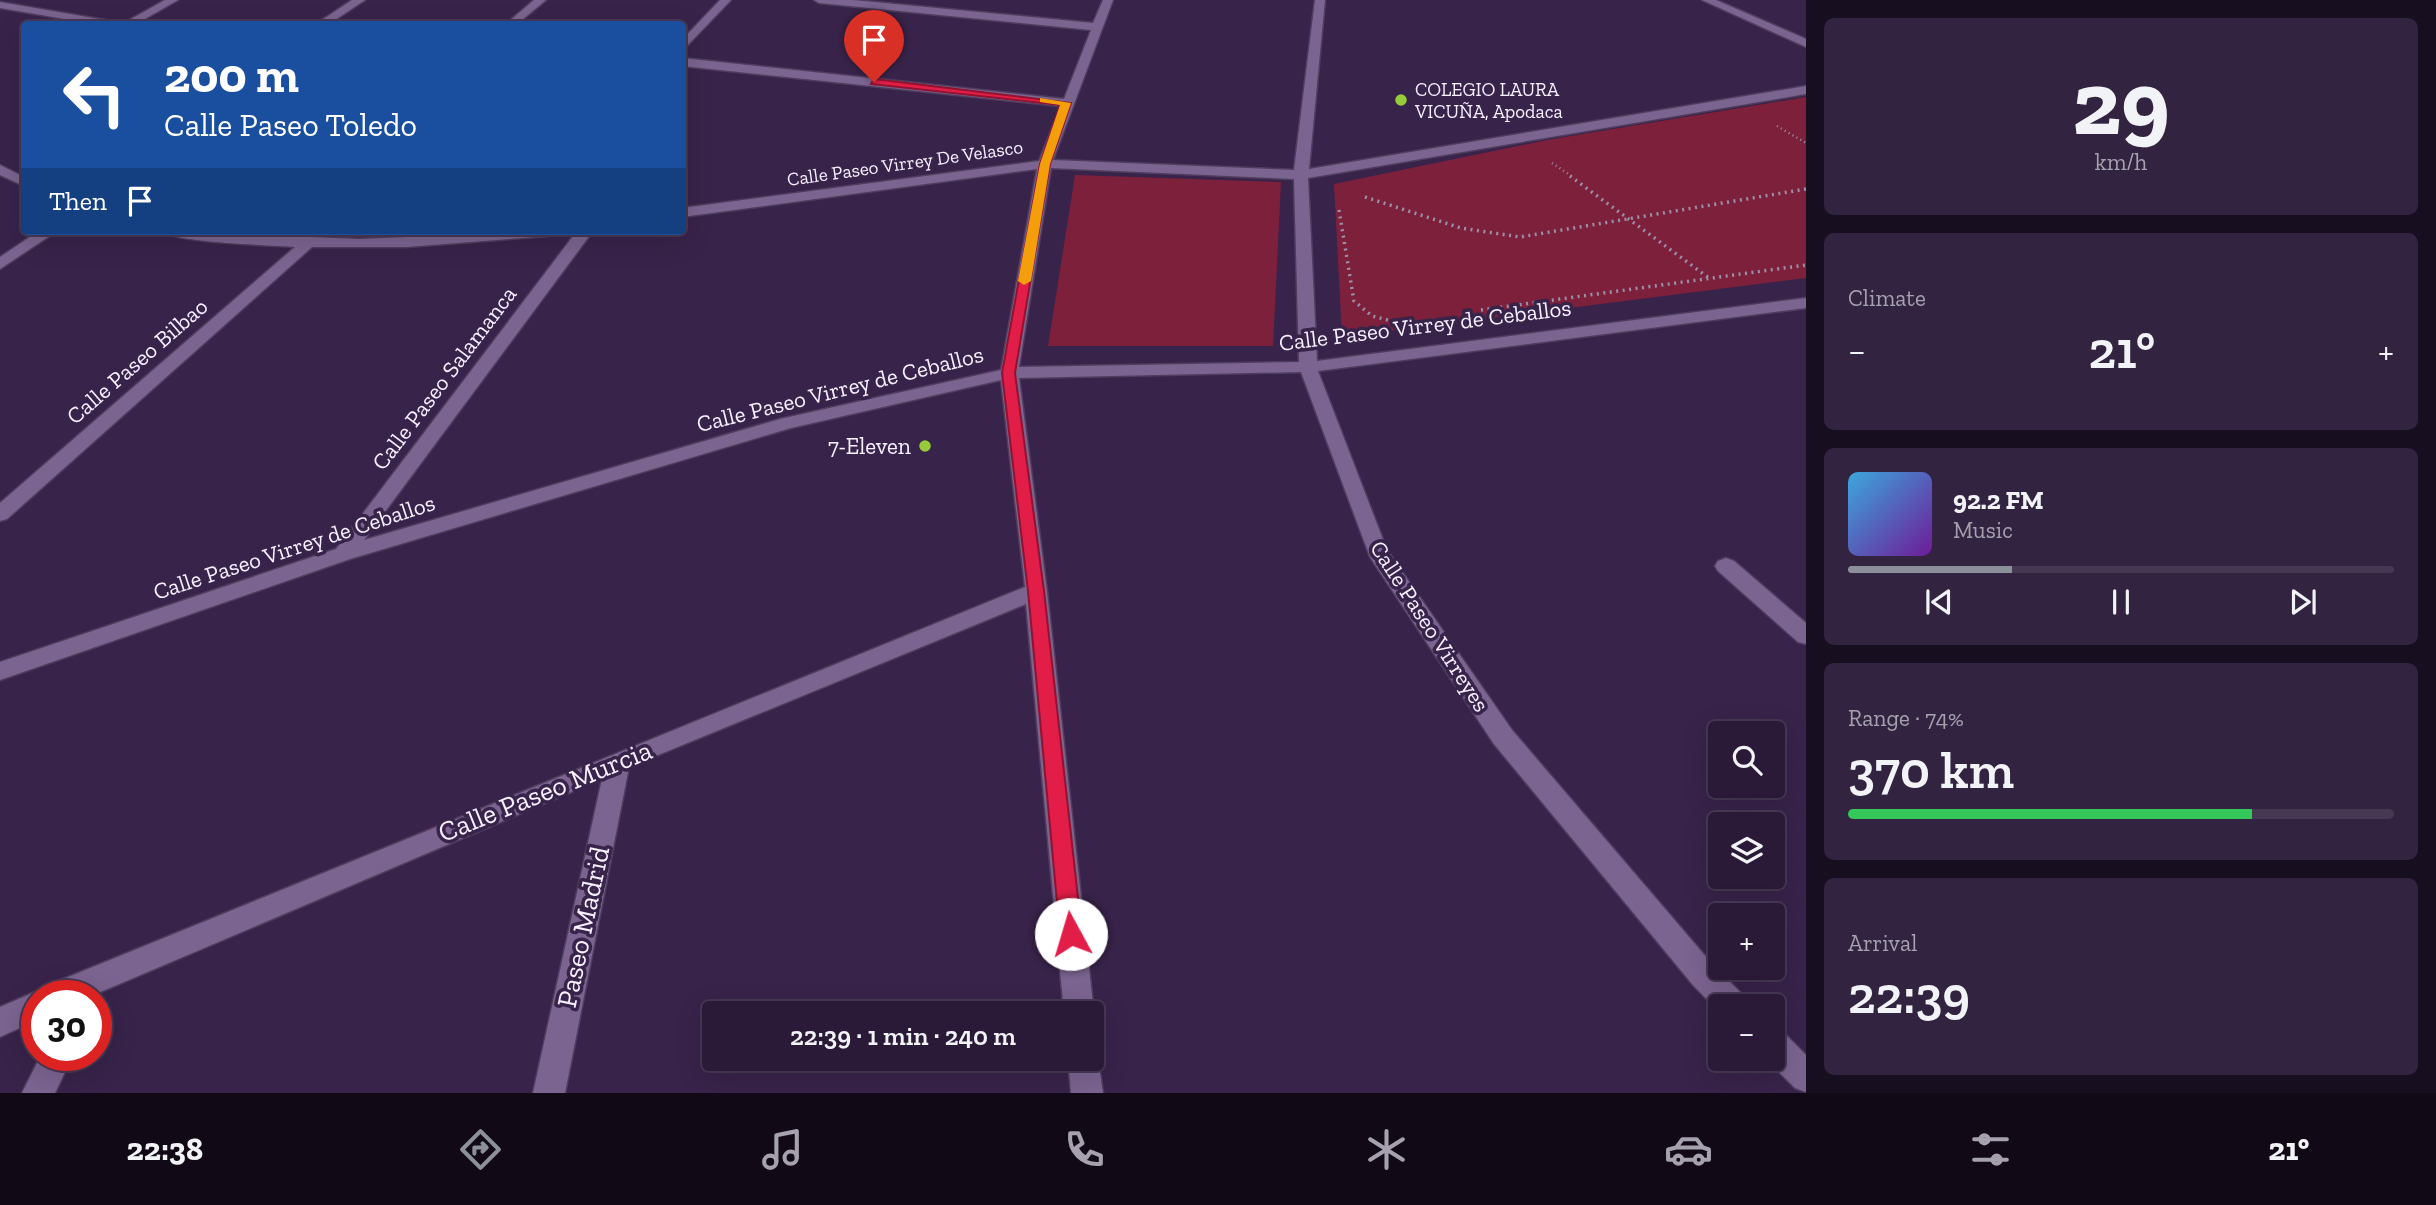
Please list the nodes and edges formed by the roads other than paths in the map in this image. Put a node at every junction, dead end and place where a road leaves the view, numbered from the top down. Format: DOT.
graph roads {
  1 [pos="173,0"];
  2 [pos="360,0"];
  3 [pos="541,0"];
  4 [pos="726,0"];
  5 [pos="819,0"];
  6 [pos="1108,0"];
  7 [pos="1320,0"];
  8 [pos="1707,0"];
  9 [pos="0,5"];
  10 [pos="93,21"];
  11 [pos="134,21"];
  12 [pos="327,21"];
  13 [pos="516,21"];
  14 [pos="1097,27"];
  15 [pos="1806,43"];
  16 [pos="686,44"];
  17 [pos="686,62"];
  18 [pos="1806,90"];
  19 [pos="1066,103"];
  20 [pos="1045,164"];
  21 [pos="0,169"];
  22 [pos="1301,175"];
  23 [pos="21,180"];
  24 [pos="686,212"];
  25 [pos="42,235"];
  26 [pos="200,235"];
  27 [pos="481,235"];
  28 [pos="582,235"];
  29 [pos="306,245"];
  30 [pos="0,264"];
  31 [pos="1806,303"];
  32 [pos="1308,367"];
  33 [pos="1009,373"];
  34 [pos="0,514"];
  35 [pos="343,554"];
  36 [pos="1726,566"];
  37 [pos="1036,591"];
  38 [pos="1806,636"];
  39 [pos="0,671"];
  40 [pos="618,761"];
  41 [pos="108,980"];
  42 [pos="1722,994"];
  43 [pos="1078,1001"];
  44 [pos="21,1012"];
  45 [pos="0,1022"];
  46 [pos="1785,1056"];
  47 [pos="50,1071"];
  48 [pos="1084,1071"];
  49 [pos="1806,1077"];
  50 [pos="38,1093"];
  51 [pos="549,1093"];
  52 [pos="1087,1093"];
  1 -- 11 [label="street"];
  2 -- 12 [label="street"];
  3 -- 13 [label="street"];
  4 -- 16 [label="street"];
  5 -- 14 [label="street"];
  6 -- 14 [label="street"];
  7 -- 22 [label="street, Calle Paseo Virreyes"];
  8 -- 15 [label="street"];
  9 -- 10 [label="street"];
  14 -- 19 [label="street"];
  17 -- 19 [label="street"];
  18 -- 22 [label="street"];
  19 -- 20 [label="street"];
  20 -- 22 [label="street, Calle Paseo Virrey De Velasco"];
  20 -- 24 [label="street, Calle Paseo Virrey De Velasco"];
  20 -- 33 [label="street"];
  21 -- 23 [label="street"];
  22 -- 32 [label="street, Calle Paseo Virreyes"];
  25 -- 30 [label="street"];
  26 -- 29 [label="street"];
  27 -- 29 [label="street"];
  28 -- 35 [label="street, Calle Paseo Salamanca"];
  29 -- 34 [label="street, Calle Paseo Bilbao"];
  31 -- 32 [label="street, Calle Paseo Virrey de Ceballos"];
  32 -- 33 [label="street, Calle Paseo Virrey de Ceballos"];
  32 -- 42 [label="street, Calle Paseo Virreyes"];
  33 -- 35 [label="street, Calle Paseo Virrey de Ceballos"];
  33 -- 37 [label="street"];
  35 -- 39 [label="street, Calle Paseo Virrey de Ceballos"];
  36 -- 38 [label="street"];
  37 -- 40 [label="street, Calle Paseo Murcia"];
  37 -- 43 [label="street"];
  40 -- 41 [label="street, Calle Paseo Murcia"];
  40 -- 51 [label="street, Paseo Madrid"];
  44 -- 45 [label="street"];
  46 -- 49 [label="street"];
  47 -- 50 [label="street"];
  48 -- 52 [label="street"];
}
